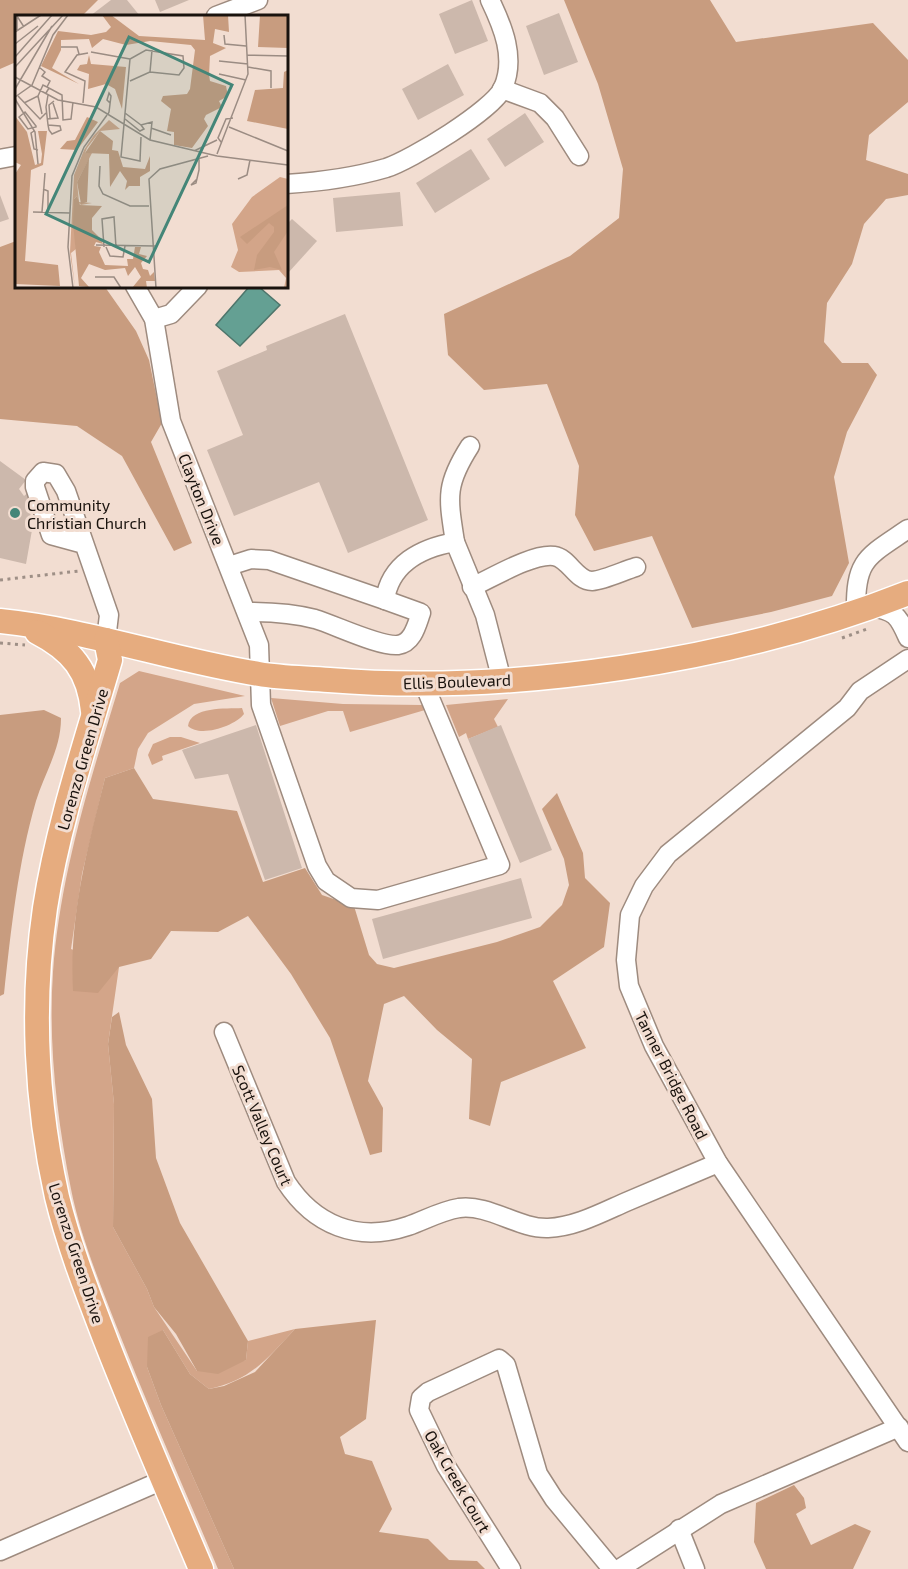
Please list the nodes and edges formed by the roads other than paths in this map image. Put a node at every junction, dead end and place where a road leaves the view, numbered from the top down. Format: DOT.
graph roads {
  1 [pos="258,0"];
  2 [pos="490,0"];
  3 [pos="219,15"];
  4 [pos="502,89"];
  5 [pos="15,156"];
  6 [pos="579,156"];
  7 [pos="0,159"];
  8 [pos="288,184"];
  9 [pos="136,288"];
  10 [pos="196,288"];
  11 [pos="154,319"];
  12 [pos="470,446"];
  13 [pos="908,529"];
  14 [pos="454,542"];
  15 [pos="84,564"];
  16 [pos="229,566"];
  17 [pos="636,567"];
  18 [pos="472,587"];
  19 [pos="908,592"];
  20 [pos="385,600"];
  21 [pos="863,610"];
  22 [pos="247,612"];
  23 [pos="0,621"];
  24 [pos="105,640"];
  25 [pos="908,640"];
  26 [pos="907,664"];
  27 [pos="261,675"];
  28 [pos="502,681"];
  29 [pos="424,684"];
  30 [pos="89,731"];
  31 [pos="224,1032"];
  32 [pos="718,1163"];
  33 [pos="903,1434"];
  34 [pos="163,1480"];
  35 [pos="679,1529"];
  36 [pos="0,1550"];
  37 [pos="201,1569"];
  38 [pos="511,1569"];
  39 [pos="612,1569"];
  40 [pos="619,1569"];
  41 [pos="695,1569"];
  1 -- 3 [label="street"];
  2 -- 4 [label="street"];
  4 -- 6 [label="street"];
  4 -- 8 [label="street"];
  5 -- 7 [label="street"];
  9 -- 11 [label="street, Clayton Drive"];
  10 -- 11 [label="street"];
  11 -- 16 [label="street, Clayton Drive"];
  12 -- 14 [label="street"];
  13 -- 21 [label="street"];
  14 -- 18 [label="street"];
  14 -- 20 [label="street"];
  15 -- 24 [label="street"];
  16 -- 20 [label="street"];
  16 -- 22 [label="street, Clayton Drive"];
  17 -- 18 [label="street"];
  18 -- 28 [label="street"];
  19 -- 21 [label="main road, Ellis Boulevard"];
  20 -- 22 [label="street"];
  21 -- 25 [label="street"];
  21 -- 28 [label="main road, Ellis Boulevard"];
  22 -- 27 [label="street, Clayton Drive"];
  23 -- 24 [label="main road, Ellis Boulevard"];
  23 -- 30 [label="main road"];
  24 -- 27 [label="main road, Ellis Boulevard"];
  24 -- 30 [label="main road, Lorenzo Green Drive"];
  25 -- 26 [label="street"];
  26 -- 32 [label="street, Tanner Bridge Road"];
  27 -- 29 [label="main road, Ellis Boulevard"];
  27 -- 29 [label="street, Clayton Drive"];
  28 -- 29 [label="main road, Ellis Boulevard"];
  30 -- 34 [label="main road, Lorenzo Green Drive"];
  31 -- 32 [label="street, Scott Valley Court"];
  32 -- 33 [label="street, Tanner Bridge Road"];
  33 -- 35 [label="street"];
  34 -- 36 [label="street"];
  34 -- 37 [label="main road, Lorenzo Green Drive"];
  35 -- 40 [label="street"];
  35 -- 41 [label="street"];
  38 -- 39 [label="street, Oak Creek Court"];
}
